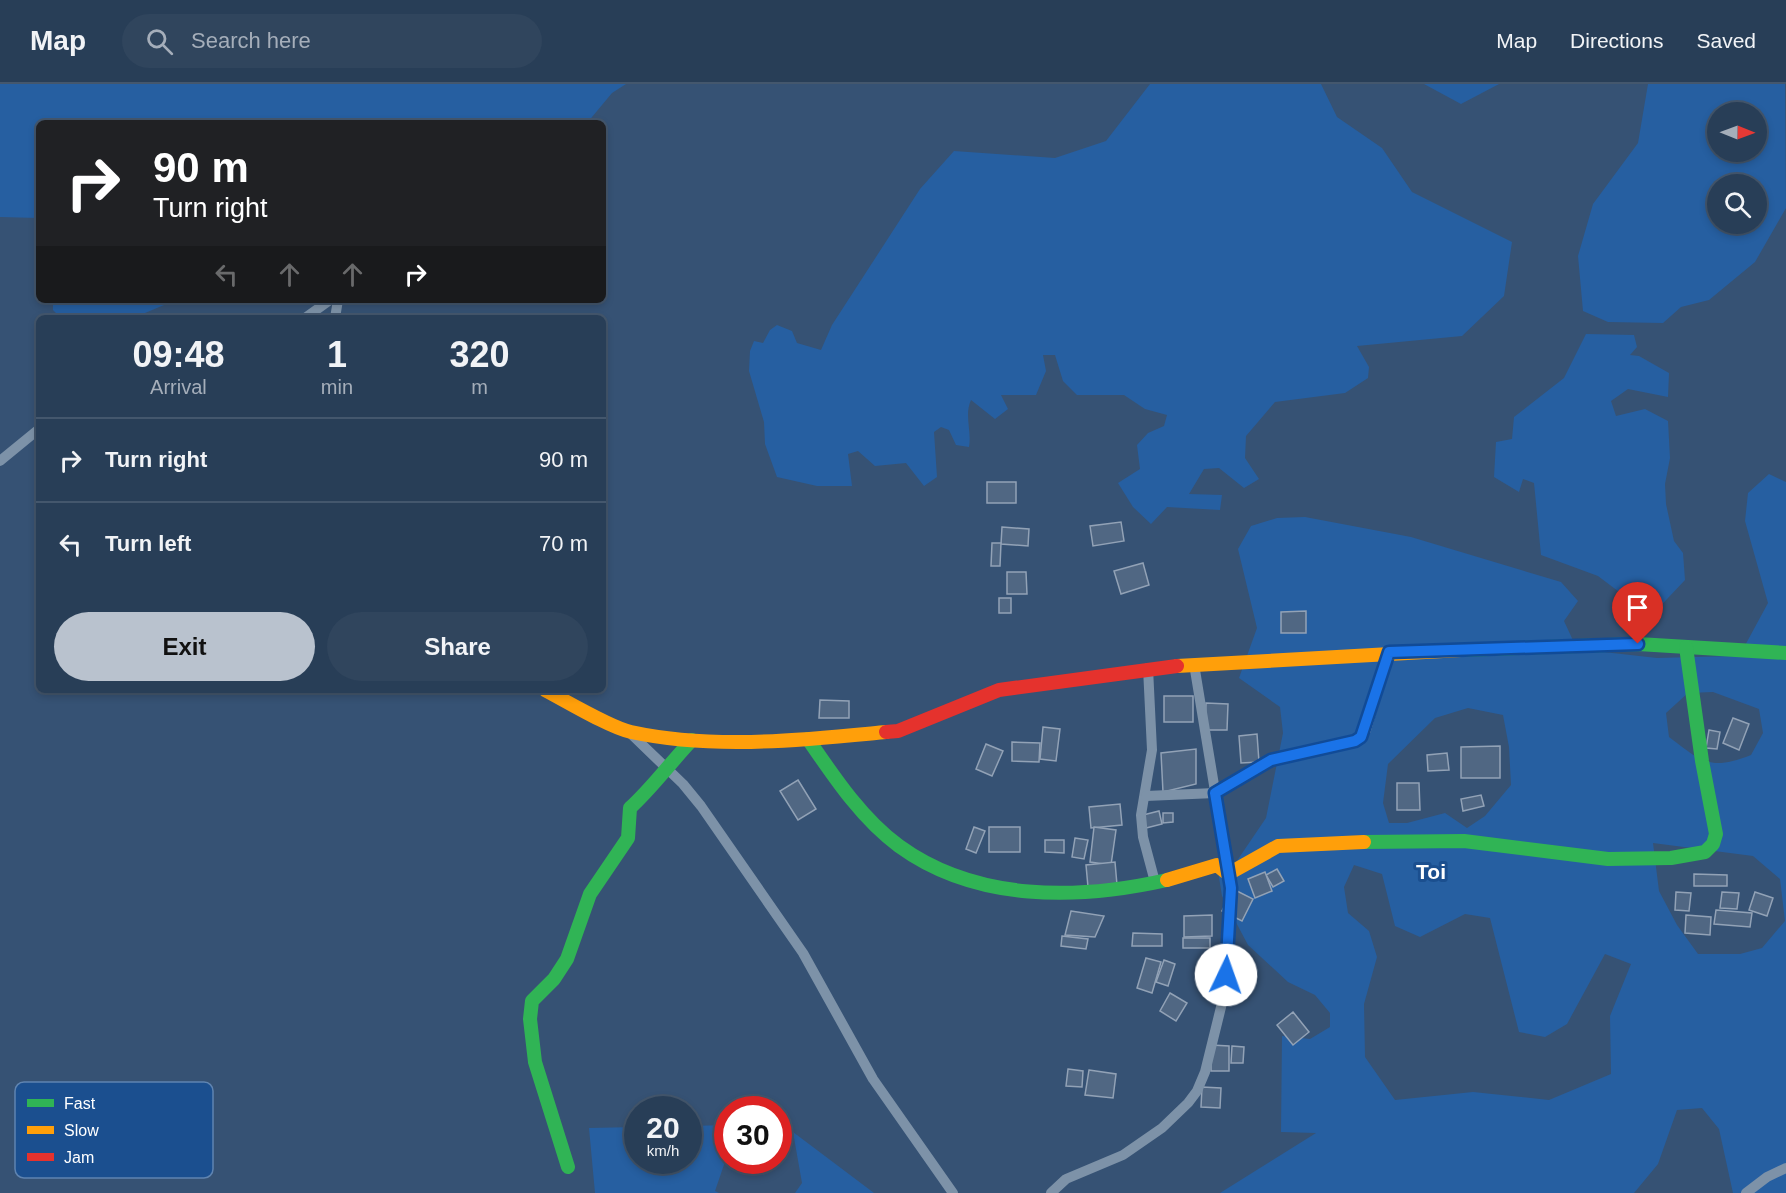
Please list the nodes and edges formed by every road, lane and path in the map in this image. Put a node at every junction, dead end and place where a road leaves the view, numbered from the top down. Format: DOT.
graph roads {
  1 [pos="326,303"];
  2 [pos="309,315"];
  3 [pos="36,431"];
  4 [pos="0,461"];
  5 [pos="1686,647"];
  6 [pos="1389,652"];
  7 [pos="1786,653"];
  8 [pos="1194,664"];
  9 [pos="1148,668"];
  10 [pos="551,693"];
  11 [pos="629,732"];
  12 [pos="808,739"];
  13 [pos="692,740"];
  14 [pos="666,767"];
  15 [pos="1215,793"];
  16 [pos="1146,796"];
  17 [pos="1228,874"];
  18 [pos="1155,882"];
  19 [pos="568,1167"];
  20 [pos="1786,1168"];
  21 [pos="953,1193"];
  22 [pos="1051,1193"];
  23 [pos="1746,1193"];
  1 -- 2 [label="street"];
  3 -- 4 [label="street"];
  5 -- 6 [label="street"];
  5 -- 7 [label="street"];
  5 -- 17 [label="street"];
  6 -- 8 [label="street"];
  6 -- 15 [label="street"];
  8 -- 9 [label="street"];
  8 -- 15 [label="street"];
  9 -- 12 [label="street"];
  9 -- 16 [label="street"];
  10 -- 11 [label="street"];
  11 -- 13 [label="street"];
  11 -- 14 [label="street"];
  12 -- 13 [label="street"];
  12 -- 18 [label="street"];
  13 -- 14 [label="street"];
  14 -- 19 [label="street"];
  14 -- 21 [label="street"];
  15 -- 16 [label="street"];
  15 -- 17 [label="street"];
  16 -- 18 [label="street"];
  17 -- 18 [label="street"];
  17 -- 22 [label="street"];
  20 -- 23 [label="street"];
}
